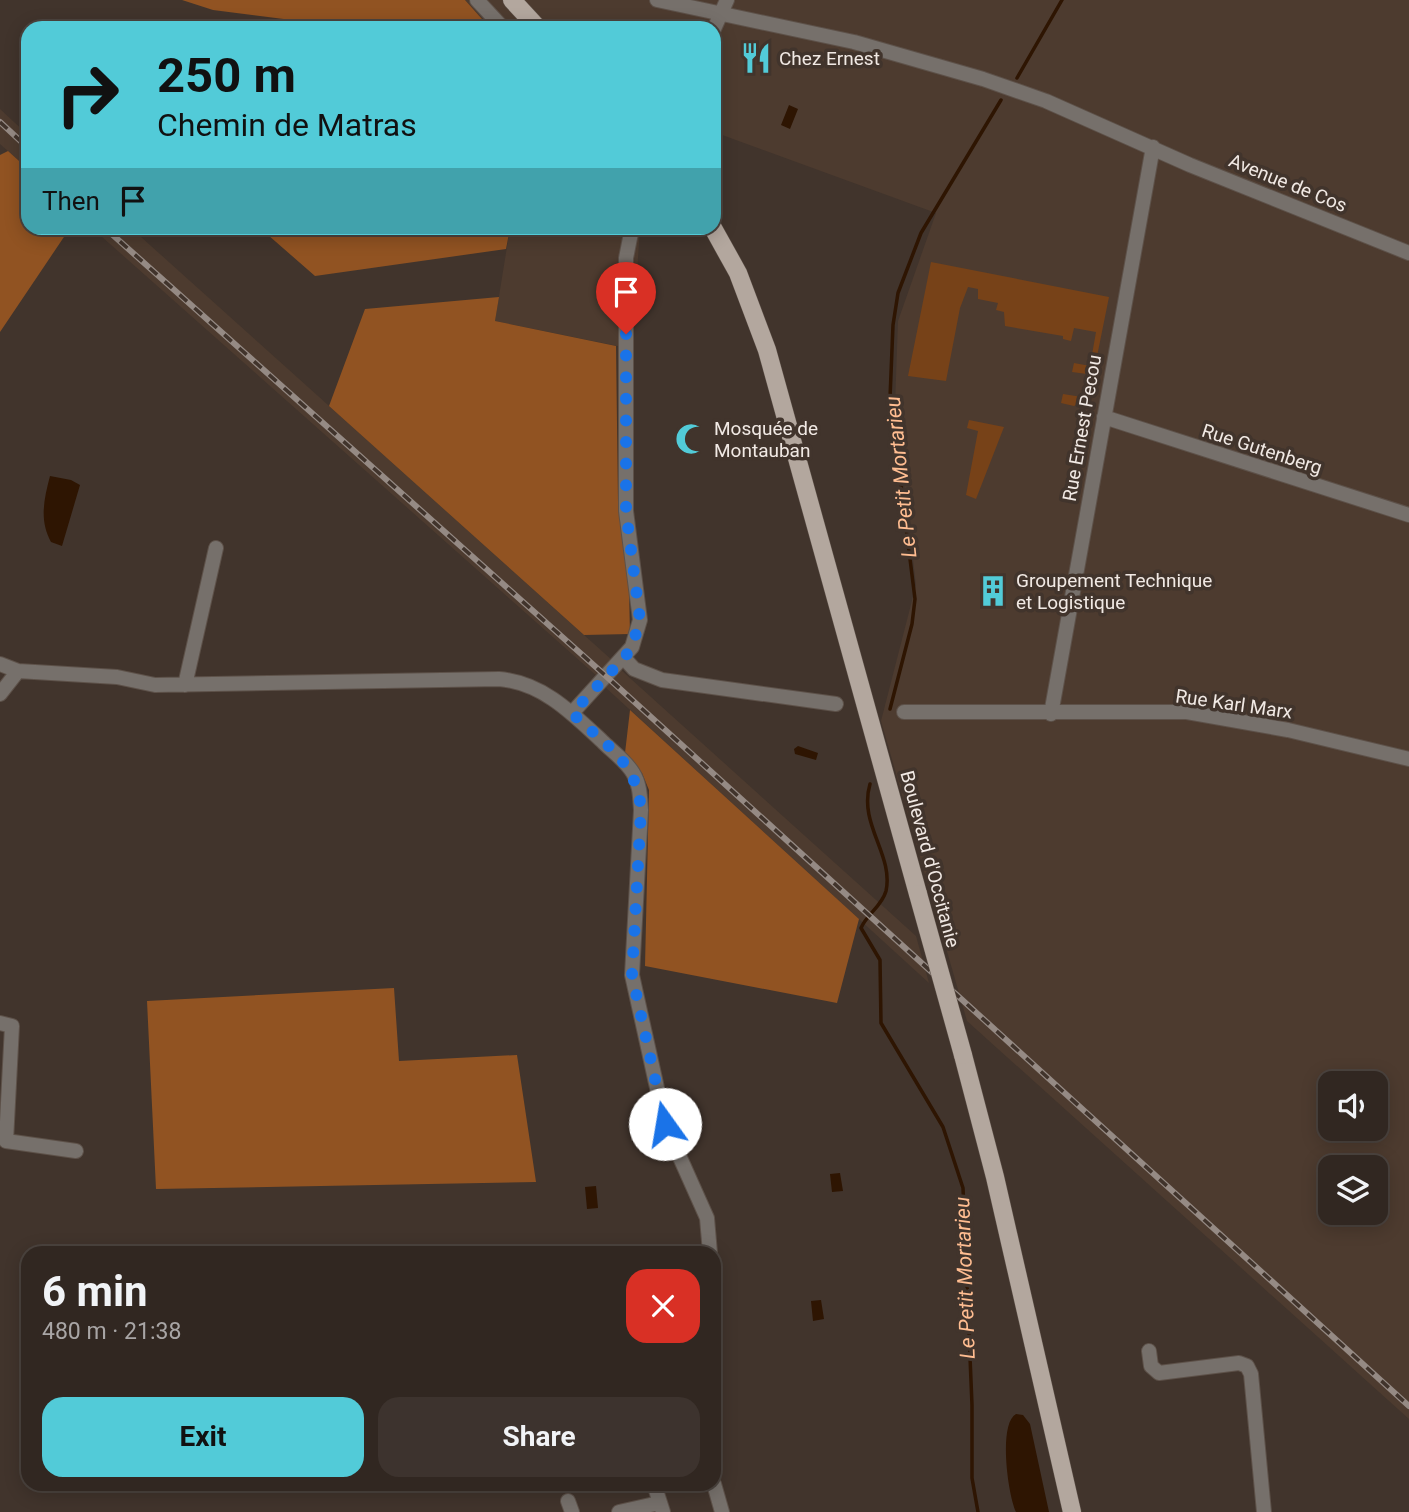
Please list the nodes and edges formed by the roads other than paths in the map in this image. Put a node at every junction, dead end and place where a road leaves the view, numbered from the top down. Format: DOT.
graph roads {
  1 [pos="477,0"];
  2 [pos="512,0"];
  3 [pos="657,0"];
  4 [pos="724,7"];
  5 [pos="496,21"];
  6 [pos="532,21"];
  7 [pos="1153,147"];
  8 [pos="631,235"];
  9 [pos="717,235"];
  10 [pos="1409,253"];
  11 [pos="1104,417"];
  12 [pos="1409,515"];
  13 [pos="216,548"];
  14 [pos="624,658"];
  15 [pos="0,664"];
  16 [pos="18,671"];
  17 [pos="185,685"];
  18 [pos="0,694"];
  19 [pos="836,704"];
  20 [pos="904,712"];
  21 [pos="572,713"];
  22 [pos="1051,715"];
  23 [pos="1409,759"];
  24 [pos="0,1023"];
  25 [pos="76,1151"];
  26 [pos="710,1246"];
  27 [pos="1149,1351"];
  28 [pos="656,1491"];
  29 [pos="716,1491"];
  30 [pos="661,1508"];
  31 [pos="619,1512"];
  32 [pos="722,1512"];
  33 [pos="1072,1512"];
  34 [pos="1264,1512"];
  1 -- 5 [label="street"];
  2 -- 6 [label="main road"];
  3 -- 4 [label="street, Avenue de Cos"];
  4 -- 7 [label="street, Avenue de Cos"];
  7 -- 10 [label="street, Avenue de Cos"];
  7 -- 11 [label="street, Rue Ernest Pecou"];
  8 -- 14 [label="street"];
  9 -- 33 [label="main road, Boulevard d'Occitanie, bridge"];
  11 -- 12 [label="street, Rue Gutenberg"];
  11 -- 22 [label="street, Rue Ernest Pecou"];
  13 -- 17 [label="street"];
  14 -- 19 [label="street"];
  14 -- 21 [label="street"];
  15 -- 16 [label="street"];
  16 -- 17 [label="street"];
  16 -- 18 [label="street"];
  17 -- 21 [label="street"];
  20 -- 22 [label="street, Rue Karl Marx"];
  21 -- 26 [label="street"];
  22 -- 23 [label="street, Rue Karl Marx"];
  24 -- 25 [label="street"];
  27 -- 34 [label="street"];
  28 -- 30 [label="street"];
  29 -- 32 [label="street"];
  30 -- 31 [label="street"];
}
